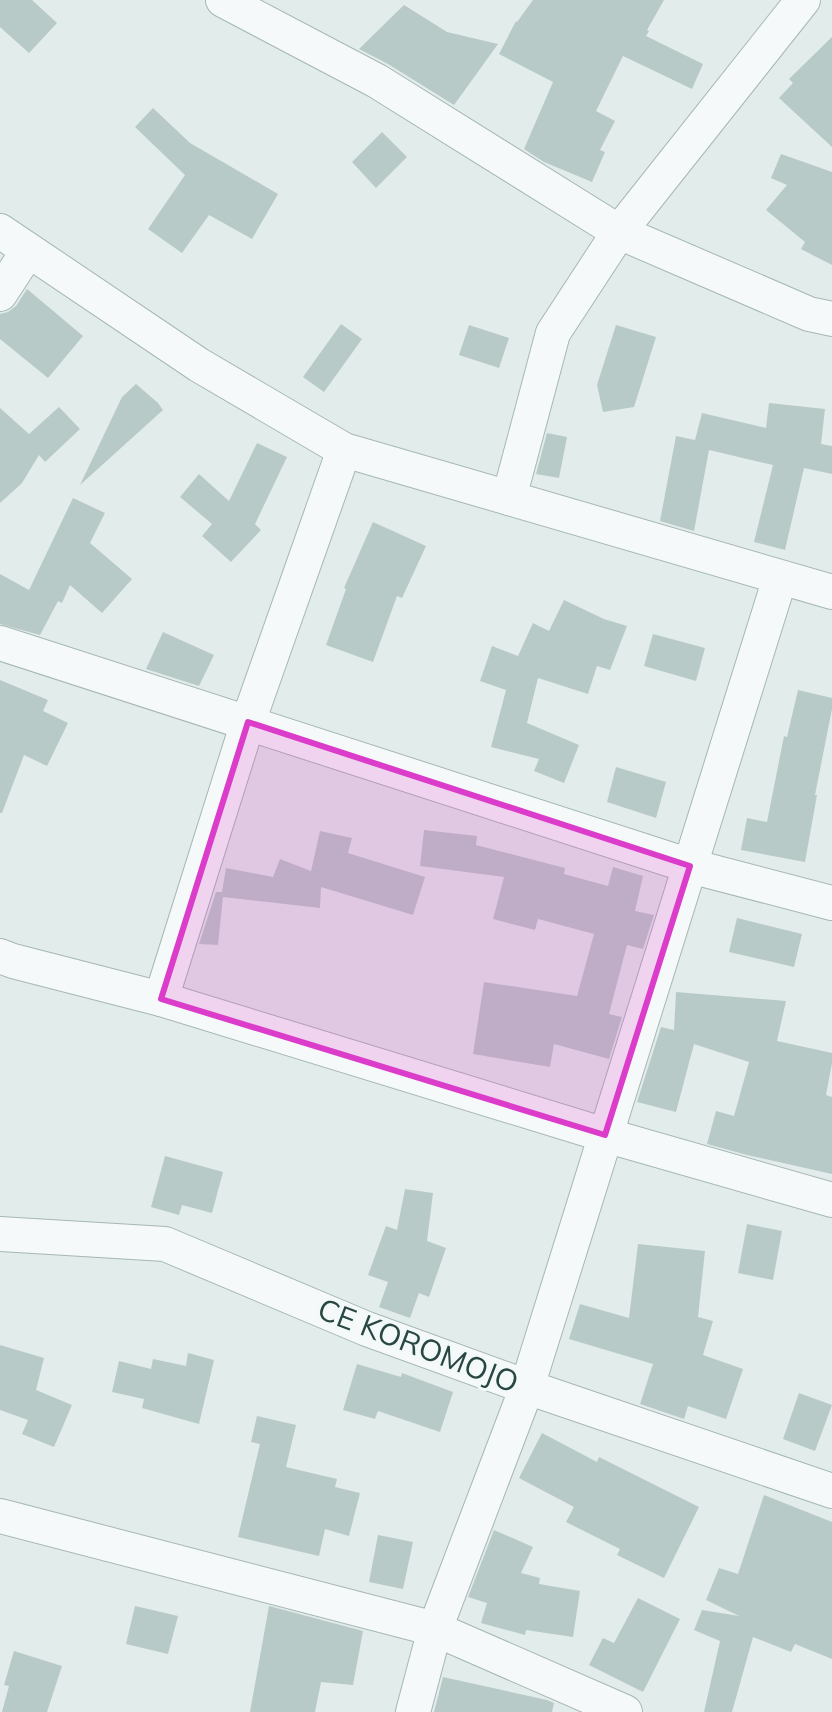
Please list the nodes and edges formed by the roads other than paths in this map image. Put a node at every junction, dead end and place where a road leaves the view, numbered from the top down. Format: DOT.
graph roads {
  1 [pos="223,0"];
  2 [pos="789,4"];
  3 [pos="0,231"];
  4 [pos="619,232"];
  5 [pos="28,251"];
  6 [pos="0,294"];
  7 [pos="832,319"];
  8 [pos="344,450"];
  9 [pos="509,498"];
  10 [pos="780,578"];
  11 [pos="832,592"];
  12 [pos="0,643"];
  13 [pos="248,722"];
  14 [pos="690,866"];
  15 [pos="832,903"];
  16 [pos="0,956"];
  17 [pos="161,999"];
  18 [pos="605,1135"];
  19 [pos="832,1200"];
  20 [pos="0,1234"];
  21 [pos="527,1387"];
  22 [pos="832,1491"];
  23 [pos="0,1516"];
  24 [pos="435,1629"];
  25 [pos="413,1712"];
  26 [pos="625,1712"];
  1 -- 4 [label="street"];
  2 -- 4 [label="street"];
  3 -- 5 [label="street"];
  4 -- 7 [label="street"];
  4 -- 9 [label="street"];
  5 -- 6 [label="street"];
  5 -- 8 [label="street"];
  8 -- 9 [label="street"];
  8 -- 13 [label="street"];
  9 -- 10 [label="street"];
  10 -- 11 [label="street"];
  10 -- 14 [label="street"];
  12 -- 13 [label="street"];
  13 -- 14 [label="street"];
  13 -- 17 [label="street"];
  14 -- 15 [label="street"];
  14 -- 18 [label="street"];
  16 -- 17 [label="street"];
  17 -- 18 [label="street"];
  18 -- 19 [label="street"];
  18 -- 21 [label="street"];
  20 -- 21 [label="street, CE KOROMOJO"];
  21 -- 22 [label="street, CE KOROMOJO"];
  21 -- 24 [label="street"];
  23 -- 24 [label="street"];
  24 -- 25 [label="street"];
  24 -- 26 [label="street"];
}
